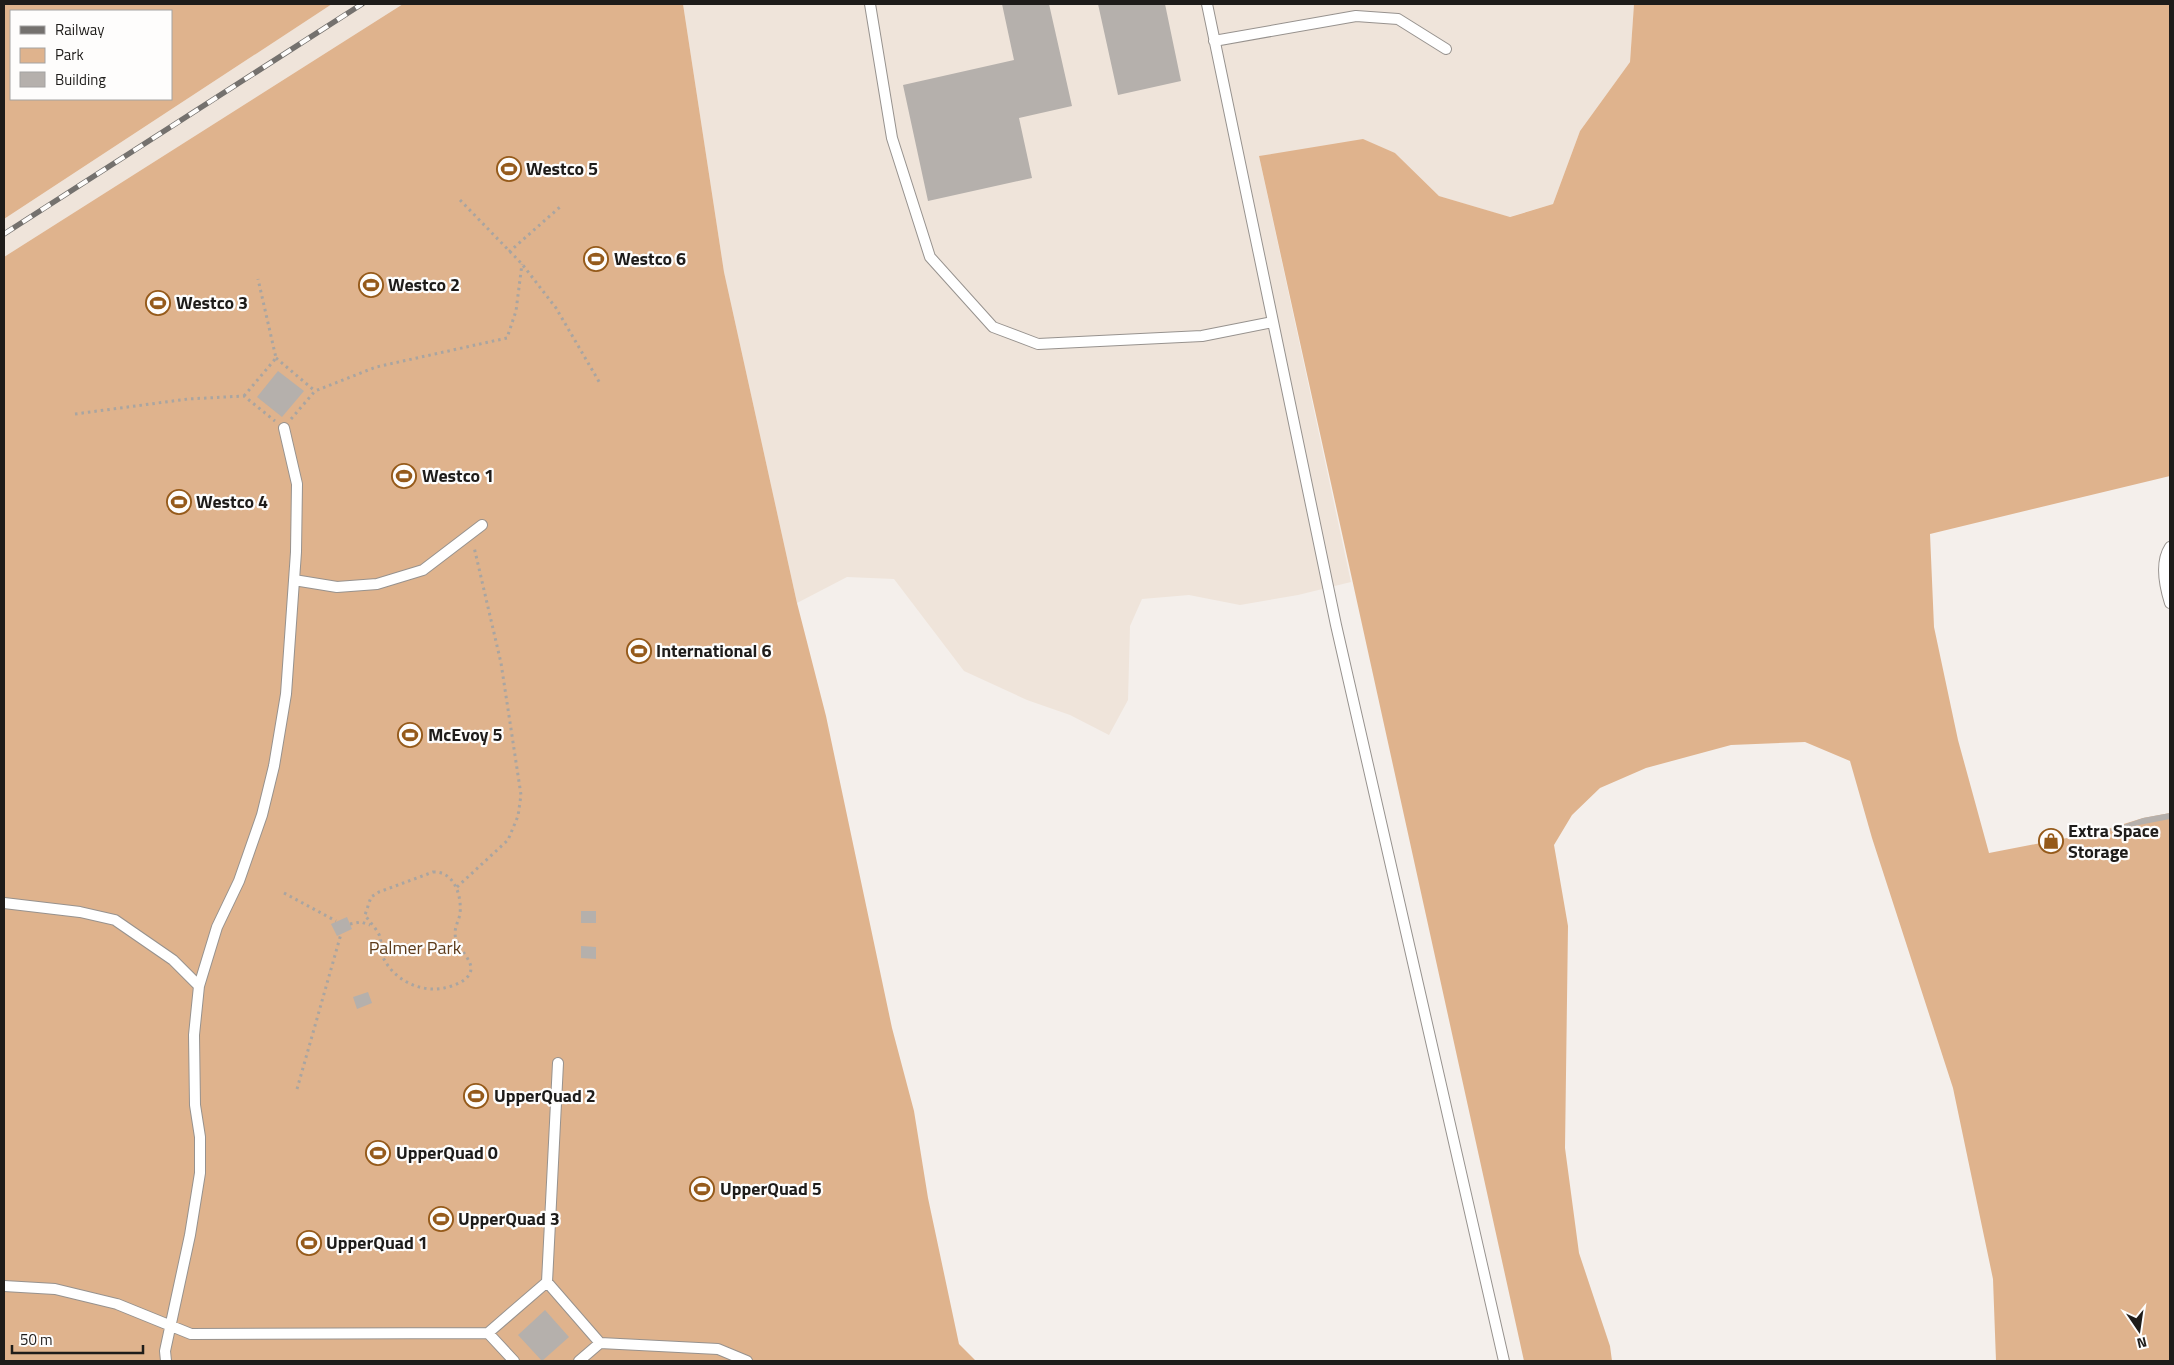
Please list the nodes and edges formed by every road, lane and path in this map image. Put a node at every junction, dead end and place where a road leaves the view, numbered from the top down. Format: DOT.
graph roads {
  1 [pos="870,4"];
  2 [pos="1207,4"];
  3 [pos="1214,41"];
  4 [pos="1446,49"];
  5 [pos="460,200"];
  6 [pos="560,207"];
  7 [pos="509,252"];
  8 [pos="522,264"];
  9 [pos="258,279"];
  10 [pos="1273,322"];
  11 [pos="276,358"];
  12 [pos="601,385"];
  13 [pos="315,391"];
  14 [pos="244,396"];
  15 [pos="75,414"];
  16 [pos="284,428"];
  17 [pos="482,525"];
  18 [pos="472,534"];
  19 [pos="2170,547"];
  20 [pos="294,580"];
  21 [pos="2170,603"];
  22 [pos="457,887"];
  23 [pos="284,893"];
  24 [pos="4,903"];
  25 [pos="365,915"];
  26 [pos="336,921"];
  27 [pos="360,922"];
  28 [pos="350,924"];
  29 [pos="370,925"];
  30 [pos="341,934"];
  31 [pos="199,986"];
  32 [pos="558,1063"];
  33 [pos="297,1089"];
  34 [pos="547,1282"];
  35 [pos="4,1286"];
  36 [pos="170,1326"];
  37 [pos="488,1333"];
  38 [pos="600,1343"];
  39 [pos="166,1361"];
  40 [pos="514,1361"];
  41 [pos="579,1361"];
  42 [pos="747,1361"];
  43 [pos="1504,1361"];
  1 -- 10 [label="lane"];
  2 -- 3 [label="lane"];
  3 -- 4 [label="lane"];
  3 -- 10 [label="lane"];
  5 -- 7 [label="path"];
  6 -- 7 [label="path"];
  7 -- 8 [label="path"];
  8 -- 12 [label="path"];
  8 -- 13 [label="path"];
  9 -- 11 [label="path"];
  10 -- 43 [label="lane"];
  11 -- 13 [label="path"];
  11 -- 14 [label="path"];
  13 -- 16 [label="path"];
  14 -- 15 [label="path"];
  14 -- 16 [label="path"];
  16 -- 20 [label="lane"];
  17 -- 18 [label="lane"];
  18 -- 20 [label="lane"];
  18 -- 22 [label="path"];
  19 -- 21 [label="lane"];
  20 -- 31 [label="lane"];
  22 -- 25 [label="path"];
  22 -- 29 [label="path"];
  23 -- 26 [label="path"];
  24 -- 31 [label="lane"];
  25 -- 27 [label="path"];
  25 -- 29 [label="path"];
  27 -- 28 [label="path"];
  27 -- 29 [label="path"];
  30 -- 33 [label="path"];
  31 -- 36 [label="lane"];
  32 -- 34 [label="lane"];
  34 -- 37 [label="lane"];
  34 -- 38 [label="lane"];
  35 -- 36 [label="lane"];
  36 -- 37 [label="lane"];
  36 -- 39 [label="lane"];
  37 -- 40 [label="lane"];
  38 -- 41 [label="lane"];
  38 -- 42 [label="lane"];
}
